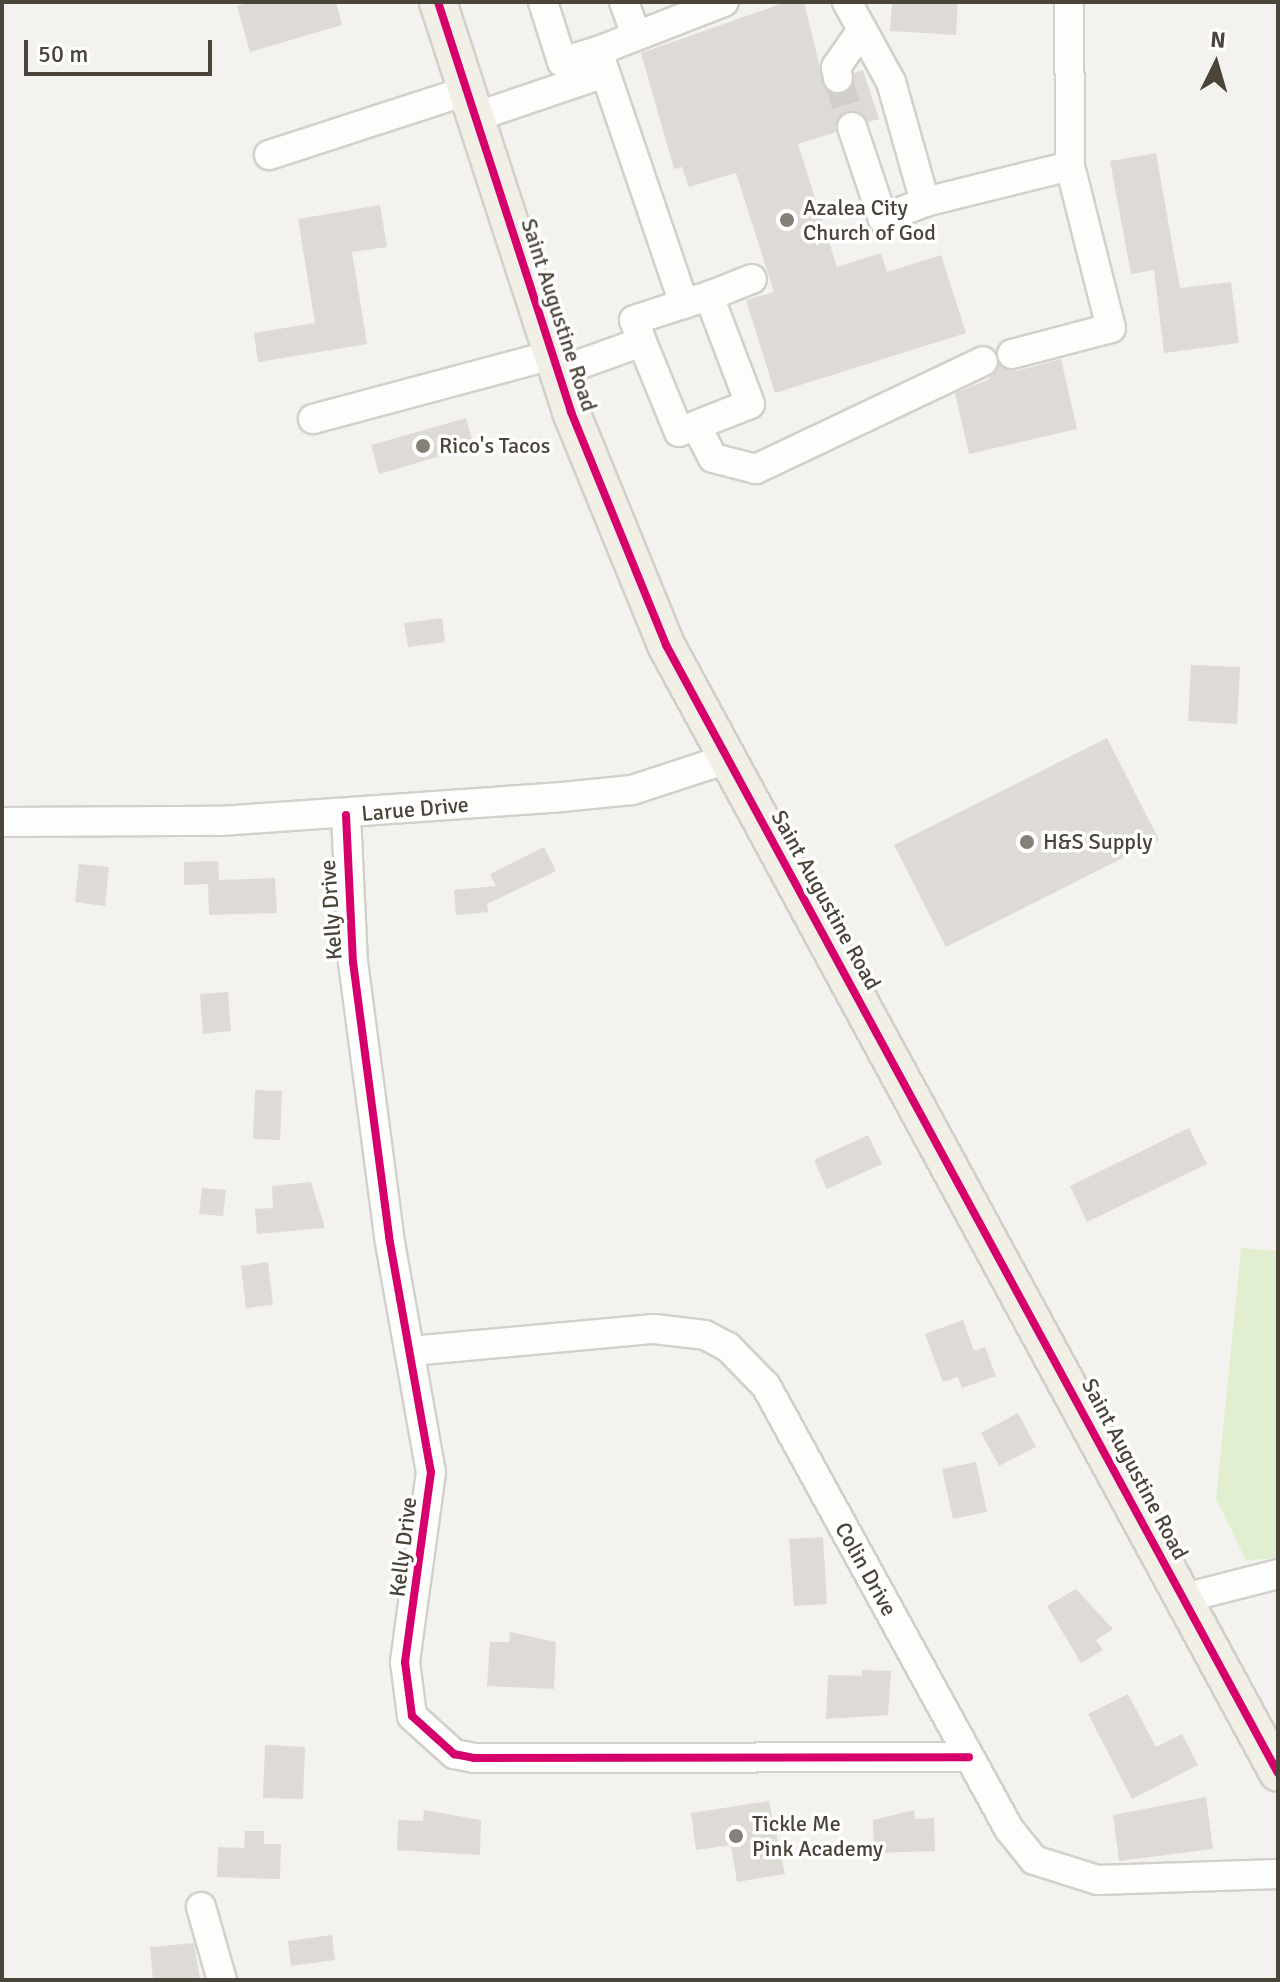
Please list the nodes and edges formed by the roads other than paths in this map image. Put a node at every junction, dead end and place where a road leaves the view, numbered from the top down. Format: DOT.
graph roads {
  1 [pos="543,2"];
  2 [pos="624,2"];
  3 [pos="724,2"];
  4 [pos="847,2"];
  5 [pos="1069,2"];
  6 [pos="448,11"];
  7 [pos="862,30"];
  8 [pos="636,35"];
  9 [pos="602,62"];
  10 [pos="838,78"];
  11 [pos="471,104"];
  12 [pos="852,127"];
  13 [pos="269,155"];
  14 [pos="1070,166"];
  15 [pos="925,202"];
  16 [pos="752,279"];
  17 [pos="696,300"];
  18 [pos="642,342"];
  19 [pos="1012,354"];
  20 [pos="983,361"];
  21 [pos="555,364"];
  22 [pos="313,419"];
  23 [pos="696,426"];
  24 [pos="727,759"];
  25 [pos="346,815"];
  26 [pos="2,822"];
  27 [pos="411,1351"];
  28 [pos="1278,1574"];
  29 [pos="1184,1598"];
  30 [pos="969,1757"];
  31 [pos="1278,1773"];
  32 [pos="1278,1874"];
  33 [pos="201,1907"];
  34 [pos="222,1980"];
  1 -- 9 [label="street"];
  2 -- 8 [label="street"];
  3 -- 8 [label="street"];
  4 -- 7 [label="street"];
  5 -- 14 [label="street"];
  6 -- 11 [label="main road, Saint Augustine Road"];
  7 -- 10 [label="street"];
  7 -- 15 [label="street"];
  8 -- 9 [label="street"];
  9 -- 11 [label="street"];
  9 -- 17 [label="street"];
  11 -- 13 [label="street"];
  11 -- 21 [label="main road, Saint Augustine Road"];
  12 -- 15 [label="street"];
  14 -- 15 [label="street"];
  14 -- 19 [label="street"];
  16 -- 17 [label="street"];
  17 -- 18 [label="street"];
  17 -- 23 [label="street"];
  18 -- 21 [label="street"];
  18 -- 23 [label="street"];
  20 -- 23 [label="street"];
  21 -- 22 [label="street"];
  21 -- 24 [label="main road, Saint Augustine Road"];
  24 -- 25 [label="street, Larue Drive"];
  24 -- 29 [label="main road, Saint Augustine Road"];
  25 -- 26 [label="street, Larue Drive"];
  25 -- 27 [label="street, Kelly Drive"];
  27 -- 30 [label="street, Colin Drive"];
  27 -- 30 [label="street, Kelly Drive"];
  28 -- 29 [label="street"];
  29 -- 31 [label="main road, Saint Augustine Road"];
  30 -- 32 [label="street, Colin Drive"];
  33 -- 34 [label="street"];
}
